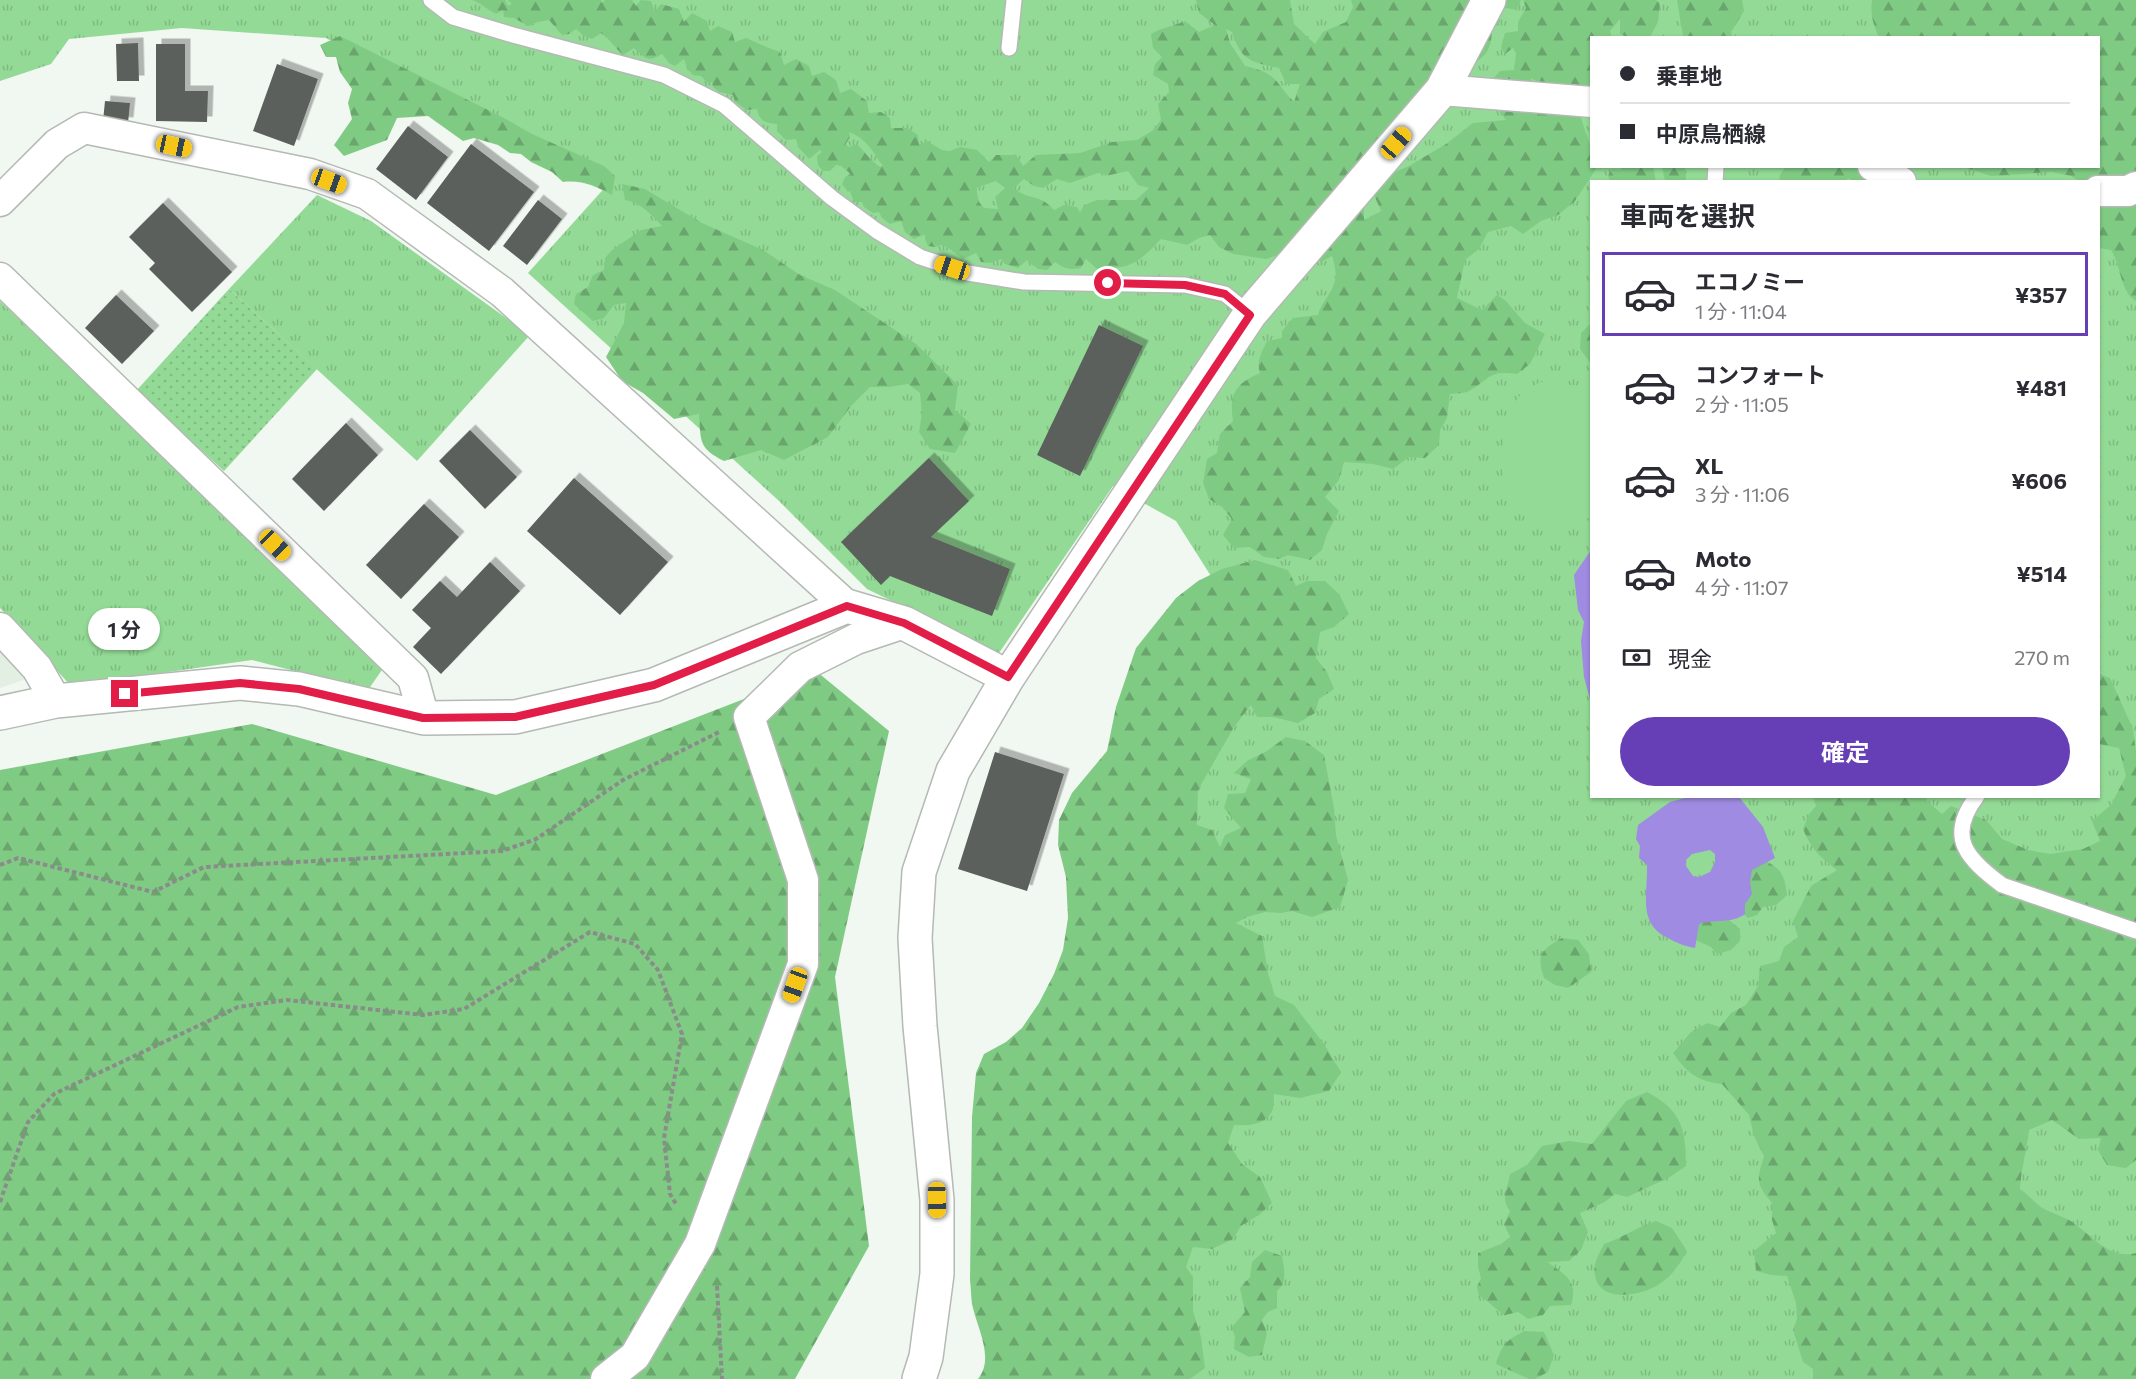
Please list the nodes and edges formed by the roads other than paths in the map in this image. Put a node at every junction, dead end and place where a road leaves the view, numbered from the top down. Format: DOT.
graph roads {
  1 [pos="431,0"];
  2 [pos="1014,0"];
  3 [pos="1490,0"];
  4 [pos="1009,48"];
  5 [pos="1442,90"];
  6 [pos="1590,102"];
  7 [pos="1876,168"];
  8 [pos="1898,180"];
  9 [pos="2136,187"];
  10 [pos="2100,191"];
  11 [pos="0,201"];
  12 [pos="0,278"];
  13 [pos="1250,315"];
  14 [pos="847,606"];
  15 [pos="904,623"];
  16 [pos="0,628"];
  17 [pos="1008,677"];
  18 [pos="56,701"];
  19 [pos="0,713"];
  20 [pos="423,718"];
  21 [pos="1976,798"];
  22 [pos="2136,932"];
  23 [pos="606,1379"];
  24 [pos="919,1379"];
  1 -- 13 [label="lane"];
  2 -- 4 [label="lane"];
  3 -- 5 [label="street"];
  5 -- 6 [label="street"];
  5 -- 13 [label="street"];
  7 -- 8 [label="street"];
  9 -- 10 [label="street"];
  11 -- 14 [label="street"];
  12 -- 20 [label="street"];
  13 -- 17 [label="street"];
  14 -- 15 [label="street"];
  14 -- 20 [label="street"];
  15 -- 17 [label="street"];
  15 -- 23 [label="street"];
  16 -- 18 [label="street"];
  17 -- 24 [label="street"];
  18 -- 19 [label="street"];
  18 -- 20 [label="street"];
  21 -- 22 [label="lane"];
}
